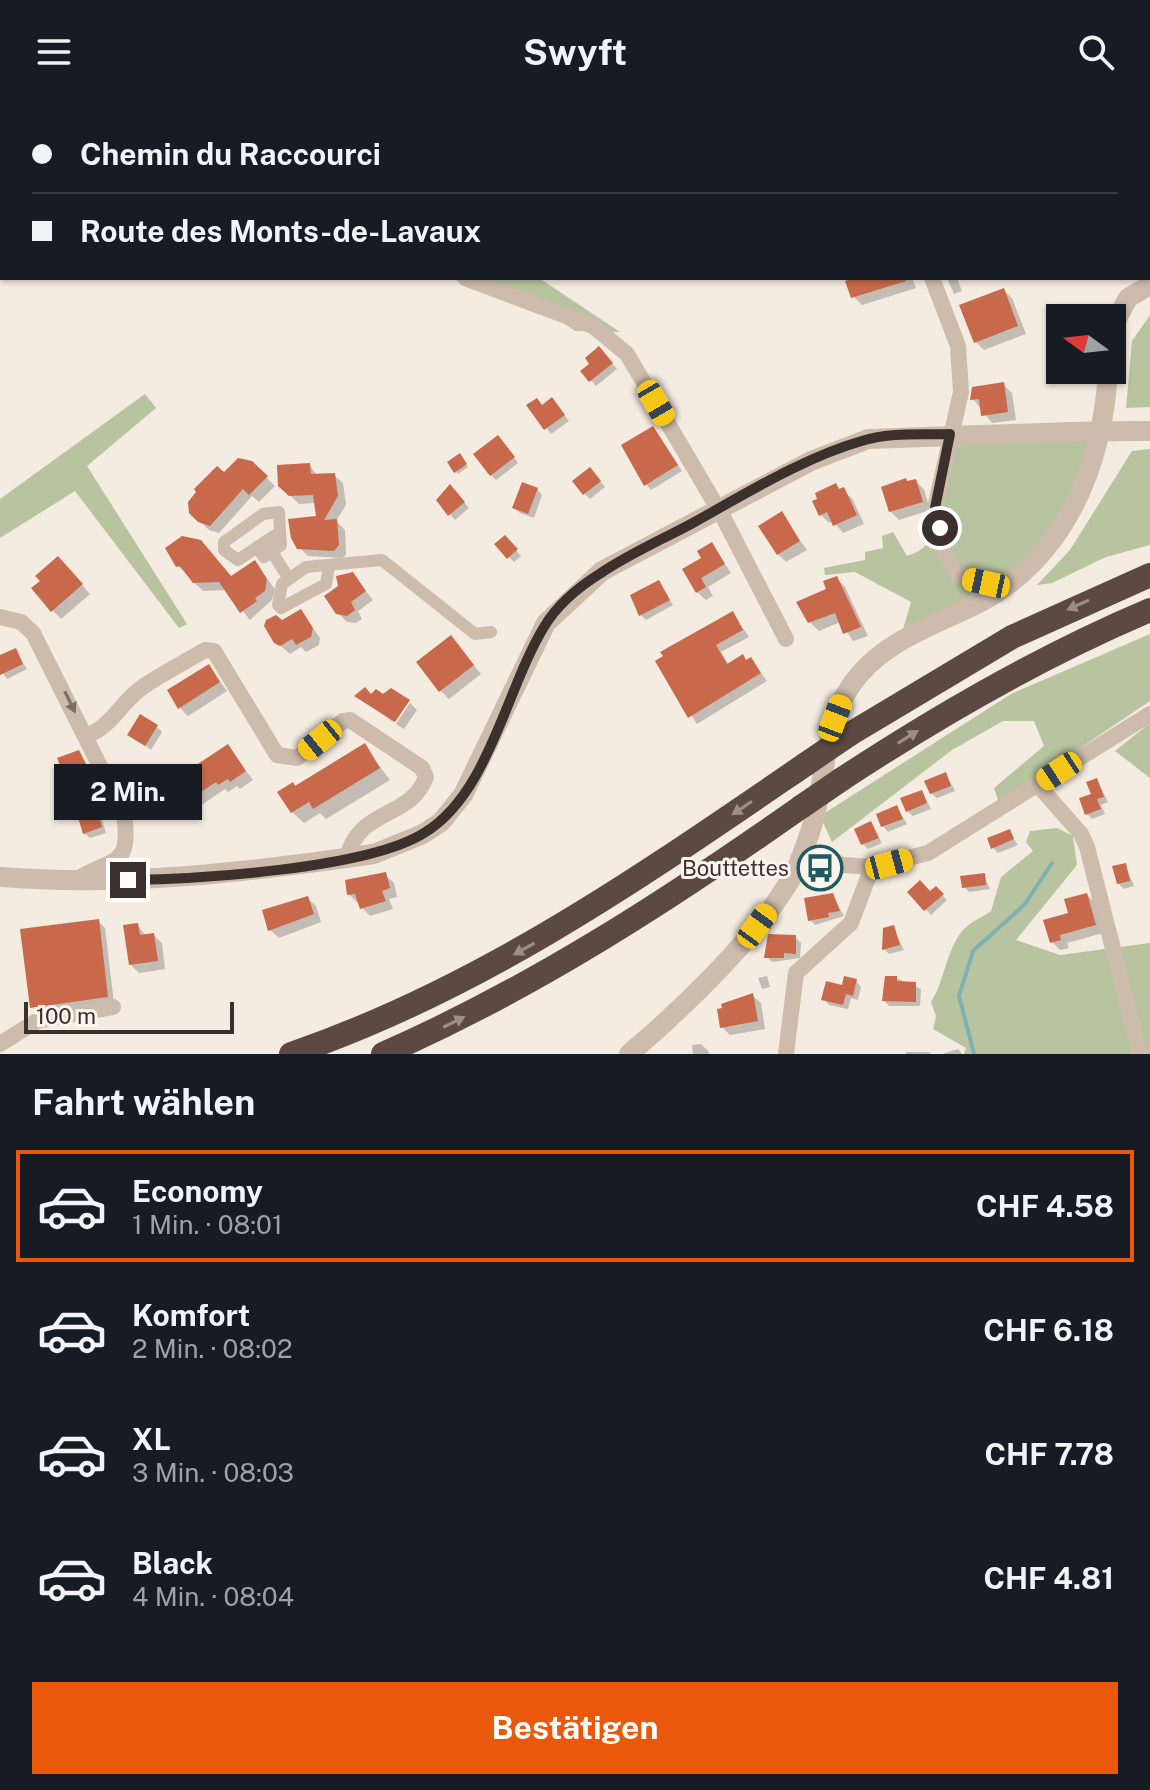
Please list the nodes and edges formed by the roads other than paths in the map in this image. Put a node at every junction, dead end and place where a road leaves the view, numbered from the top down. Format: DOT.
graph roads {
  1 [pos="470,280"];
  2 [pos="933,280"];
  3 [pos="1150,285"];
  4 [pos="1125,304"];
  5 [pos="1107,384"];
  6 [pos="1142,431"];
  7 [pos="950,434"];
  8 [pos="718,509"];
  9 [pos="280,532"];
  10 [pos="257,547"];
  11 [pos="272,552"];
  12 [pos="329,566"];
  13 [pos="1150,575"];
  14 [pos="289,579"];
  15 [pos="1001,589"];
  16 [pos="1150,610"];
  17 [pos="0,617"];
  18 [pos="491,632"];
  19 [pos="786,639"];
  20 [pos="1150,714"];
  21 [pos="86,736"];
  22 [pos="1038,785"];
  23 [pos="803,851"];
  24 [pos="347,857"];
  25 [pos="872,867"];
  26 [pos="0,877"];
  27 [pos="74,881"];
  28 [pos="113,1007"];
  29 [pos="0,1044"];
  30 [pos="291,1054"];
  31 [pos="383,1054"];
  32 [pos="629,1054"];
  33 [pos="786,1054"];
  34 [pos="1140,1054"];
  1 -- 8 [label="street"];
  2 -- 7 [label="street"];
  3 -- 4 [label="street"];
  5 -- 15 [label="street"];
  6 -- 7 [label="street, bridge"];
  7 -- 8 [label="street"];
  7 -- 15 [label="street"];
  8 -- 19 [label="street"];
  8 -- 24 [label="street"];
  9 -- 10 [label="street"];
  9 -- 10 [label="street"];
  9 -- 11 [label="street"];
  10 -- 11 [label="street"];
  11 -- 14 [label="street"];
  12 -- 14 [label="street"];
  12 -- 14 [label="street"];
  12 -- 18 [label="street"];
  13 -- 30 [label="highway, one-way, bridge"];
  15 -- 23 [label="street"];
  31 -- 16 [label="highway, one-way, bridge"];
  17 -- 21 [label="street, one-way"];
  20 -- 22 [label="street"];
  21 -- 24 [label="street"];
  21 -- 27 [label="street"];
  22 -- 25 [label="street"];
  22 -- 34 [label="street"];
  23 -- 25 [label="street"];
  23 -- 32 [label="street"];
  24 -- 27 [label="street"];
  25 -- 33 [label="street"];
  26 -- 27 [label="street"];
  28 -- 29 [label="street"];
}
